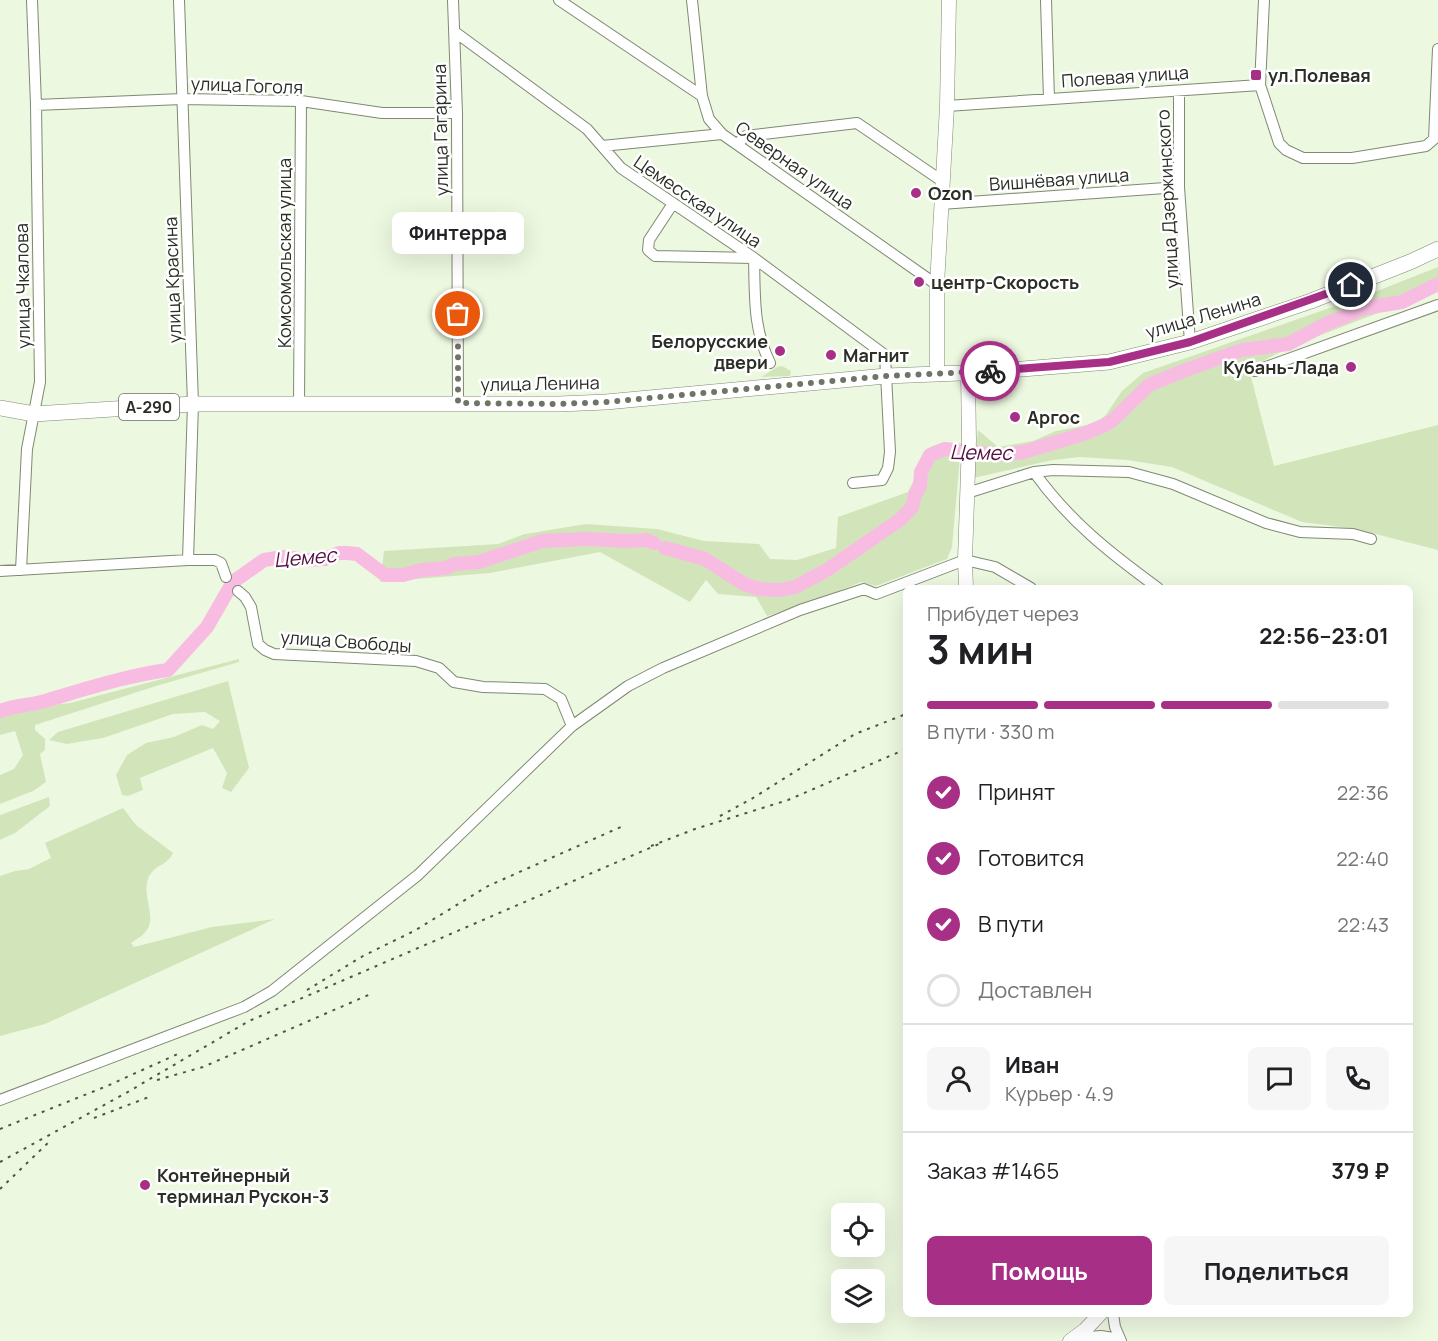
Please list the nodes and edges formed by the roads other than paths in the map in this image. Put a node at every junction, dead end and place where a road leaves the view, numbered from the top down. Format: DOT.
graph roads {
  1 [pos="32,0"];
  2 [pos="179,0"];
  3 [pos="453,0"];
  4 [pos="559,0"];
  5 [pos="692,0"];
  6 [pos="949,0"];
  7 [pos="1046,0"];
  8 [pos="1267,1"];
  9 [pos="455,32"];
  10 [pos="1438,50"];
  11 [pos="1260,86"];
  12 [pos="1179,91"];
  13 [pos="702,96"];
  14 [pos="182,99"];
  15 [pos="1049,99"];
  16 [pos="301,101"];
  17 [pos="36,105"];
  18 [pos="946,106"];
  19 [pos="457,113"];
  20 [pos="722,134"];
  21 [pos="738,144"];
  22 [pos="602,146"];
  23 [pos="942,181"];
  24 [pos="1179,188"];
  25 [pos="941,204"];
  26 [pos="672,205"];
  27 [pos="1438,249"];
  28 [pos="754,258"];
  29 [pos="937,285"];
  30 [pos="1438,305"];
  31 [pos="1190,342"];
  32 [pos="770,363"];
  33 [pos="1255,371"];
  34 [pos="968,373"];
  35 [pos="937,374"];
  36 [pos="886,376"];
  37 [pos="458,403"];
  38 [pos="193,404"];
  39 [pos="300,404"];
  40 [pos="0,408"];
  41 [pos="34,414"];
  42 [pos="1034,472"];
  43 [pos="853,483"];
  44 [pos="967,493"];
  45 [pos="1371,539"];
  46 [pos="188,560"];
  47 [pos="968,560"];
  48 [pos="21,570"];
  49 [pos="0,571"];
  50 [pos="226,577"];
  51 [pos="966,585"];
  52 [pos="1026,585"];
  53 [pos="1154,585"];
  54 [pos="238,591"];
  55 [pos="572,726"];
  56 [pos="0,1100"];
  57 [pos="1097,1317"];
  58 [pos="1113,1317"];
  59 [pos="1073,1339"];
  60 [pos="1117,1340"];
  1 -- 17 [label="street, улица Чкалова"];
  2 -- 14 [label="street, улица Красина"];
  3 -- 9 [label="street, улица Гагарина"];
  4 -- 13 [label="street"];
  5 -- 13 [label="street, Северная улица"];
  6 -- 18 [label="main road"];
  7 -- 15 [label="street"];
  8 -- 11 [label="street"];
  9 -- 19 [label="street, улица Гагарина"];
  9 -- 22 [label="street, Цемесская улица"];
  10 -- 11 [label="street"];
  11 -- 12 [label="street, Полевая улица"];
  12 -- 15 [label="street, Полевая улица"];
  12 -- 24 [label="street, улица Дзержинского"];
  13 -- 20 [label="street, Северная улица"];
  14 -- 16 [label="street, улица Гоголя"];
  14 -- 17 [label="street, улица Гоголя"];
  14 -- 38 [label="street, улица Красина"];
  15 -- 18 [label="street, Полевая улица"];
  16 -- 19 [label="street, улица Гоголя"];
  16 -- 39 [label="street, Комсомольская улица"];
  17 -- 41 [label="street, улица Чкалова"];
  18 -- 23 [label="main road"];
  19 -- 37 [label="street, улица Гагарина"];
  20 -- 21 [label="street, Северная улица"];
  20 -- 22 [label="street"];
  21 -- 23 [label="street"];
  21 -- 29 [label="street, Северная улица"];
  22 -- 26 [label="street, Цемесская улица"];
  23 -- 25 [label="main road"];
  24 -- 25 [label="street, Вишнёвая улица"];
  24 -- 31 [label="street, улица Дзержинского"];
  25 -- 29 [label="main road"];
  26 -- 28 [label="street, Цемесская улица"];
  26 -- 28 [label="street"];
  27 -- 31 [label="highway, улица Ленина"];
  28 -- 32 [label="street"];
  28 -- 36 [label="street, Цемесская улица"];
  29 -- 35 [label="main road"];
  30 -- 33 [label="street"];
  31 -- 34 [label="highway, улица Ленина"];
  34 -- 35 [label="highway, улица Ленина"];
  34 -- 44 [label="main road"];
  35 -- 36 [label="highway, улица Ленина / А-290"];
  36 -- 37 [label="highway, улица Ленина / А-290"];
  36 -- 43 [label="street"];
  37 -- 39 [label="highway, улица Ленина / А-290"];
  38 -- 39 [label="highway, улица Ленина / А-290"];
  38 -- 41 [label="highway, улица Ленина / А-290"];
  38 -- 46 [label="street, улица Красина"];
  40 -- 41 [label="highway, улица Ленина / А-290"];
  41 -- 48 [label="street, улица Чкалова"];
  42 -- 44 [label="street"];
  42 -- 45 [label="street"];
  42 -- 53 [label="street"];
  44 -- 47 [label="main road"];
  46 -- 48 [label="street"];
  46 -- 50 [label="street"];
  47 -- 51 [label="main road"];
  47 -- 52 [label="street"];
  47 -- 55 [label="street"];
  48 -- 49 [label="street"];
  54 -- 55 [label="street, улица Свободы"];
  55 -- 56 [label="street"];
  57 -- 59 [label="main road"];
  57 -- 60 [label="street"];
  58 -- 60 [label="street"];
  59 -- 60 [label="street"];
}
